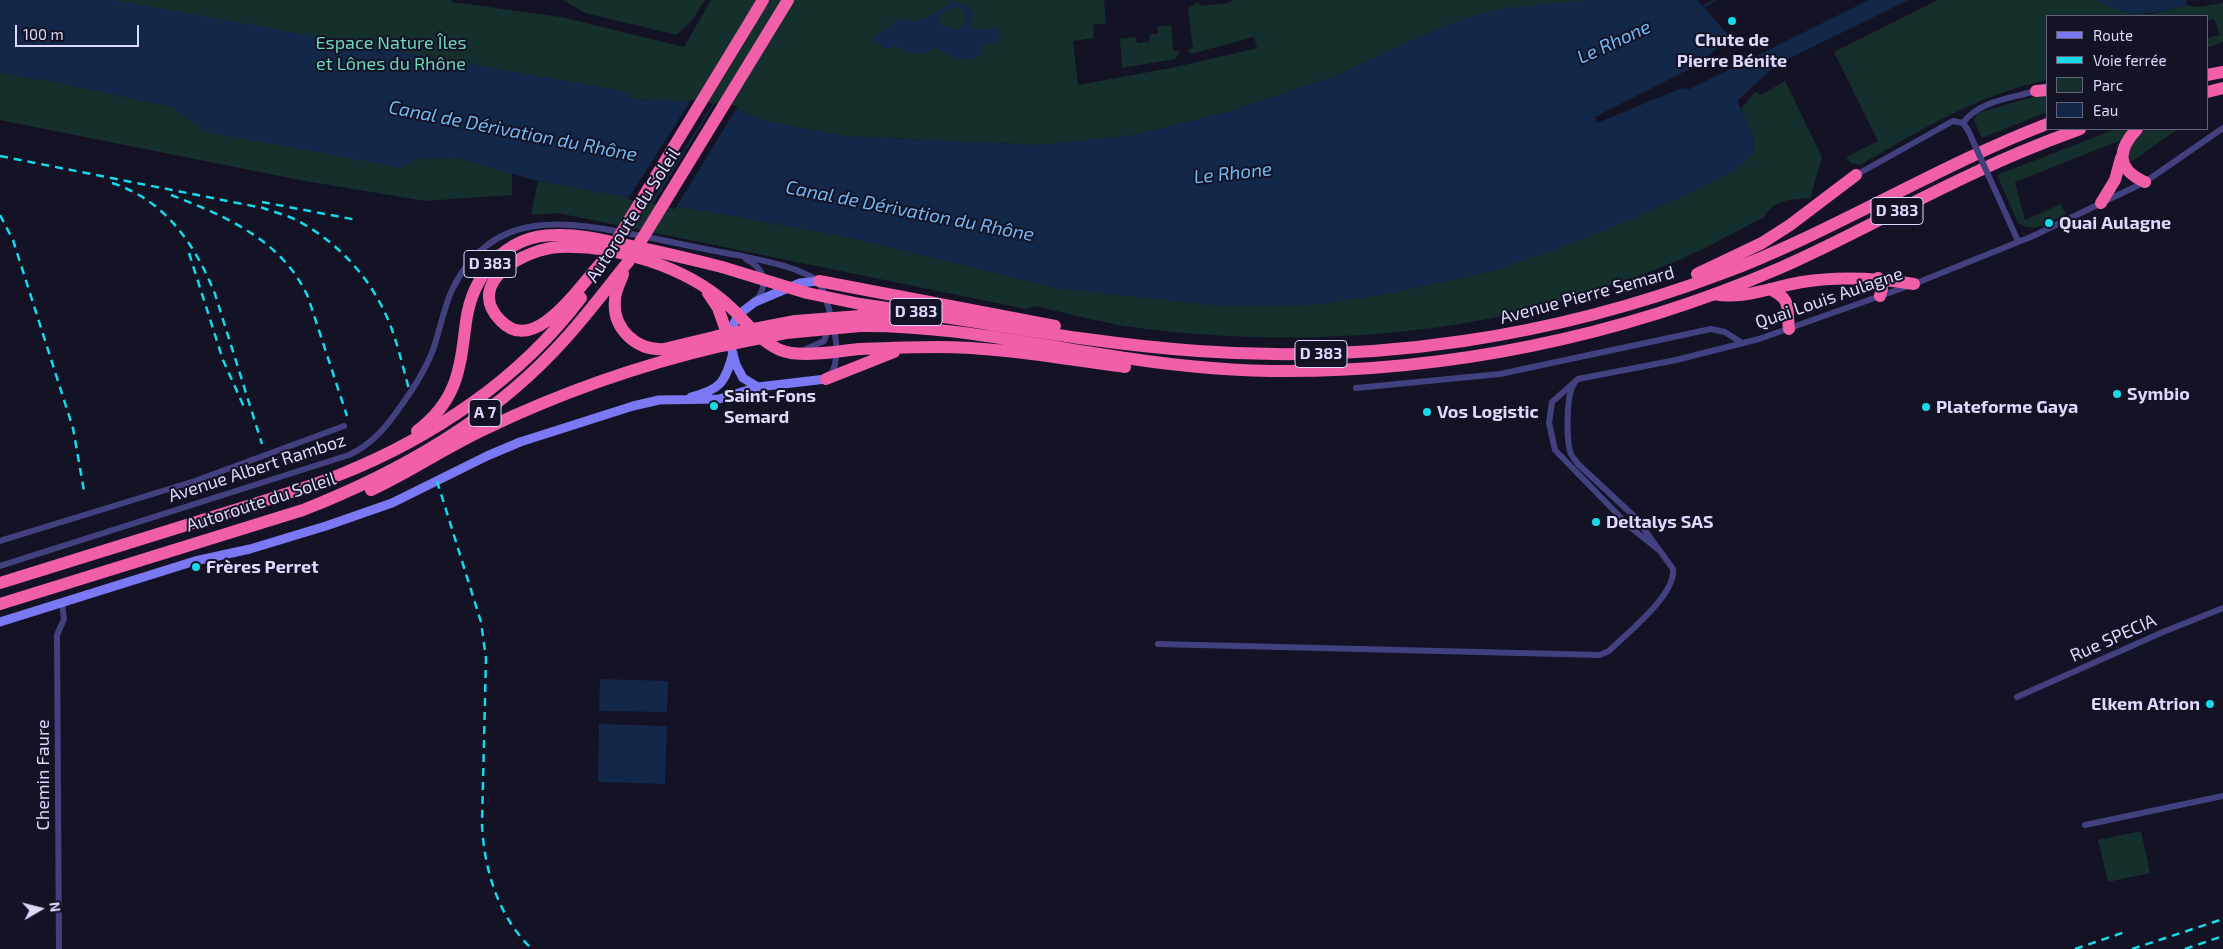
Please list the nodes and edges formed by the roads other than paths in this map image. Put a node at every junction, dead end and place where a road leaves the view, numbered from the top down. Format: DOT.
graph roads {
  1 [pos="764,0"];
  2 [pos="788,0"];
  3 [pos="2223,72"];
  4 [pos="2208,75"];
  5 [pos="2223,88"];
  6 [pos="2041,90"];
  7 [pos="2208,92"];
  8 [pos="1963,123"];
  9 [pos="2046,124"];
  10 [pos="2223,128"];
  11 [pos="2078,130"];
  12 [pos="2136,130"];
  13 [pos="2122,156"];
  14 [pos="1856,175"];
  15 [pos="2145,182"];
  16 [pos="2101,203"];
  17 [pos="2018,241"];
  18 [pos="740,256"];
  19 [pos="606,258"];
  20 [pos="628,262"];
  21 [pos="1878,278"];
  22 [pos="819,281"];
  23 [pos="1914,284"];
  24 [pos="1688,286"];
  25 [pos="704,287"];
  26 [pos="1770,288"];
  27 [pos="1714,294"];
  28 [pos="1880,296"];
  29 [pos="755,302"];
  30 [pos="738,314"];
  31 [pos="860,315"];
  32 [pos="830,317"];
  33 [pos="1789,329"];
  34 [pos="722,339"];
  35 [pos="1742,343"];
  36 [pos="1133,344"];
  37 [pos="906,348"];
  38 [pos="836,352"];
  39 [pos="733,353"];
  40 [pos="795,353"];
  41 [pos="1193,368"];
  42 [pos="826,379"];
  43 [pos="1578,379"];
  44 [pos="758,387"];
  45 [pos="1356,388"];
  46 [pos="683,400"];
  47 [pos="344,426"];
  48 [pos="371,461"];
  49 [pos="303,510"];
  50 [pos="0,541"];
  51 [pos="1660,551"];
  52 [pos="0,566"];
  53 [pos="0,583"];
  54 [pos="62,602"];
  55 [pos="0,604"];
  56 [pos="2223,608"];
  57 [pos="0,622"];
  58 [pos="1158,644"];
  59 [pos="2016,697"];
  60 [pos="2223,796"];
  61 [pos="2085,825"];
  62 [pos="59,949"];
  1 -- 19 [label="highway, Autoroute du Soleil / A 7, bridge"];
  2 -- 20 [label="highway, Autoroute du Soleil / A 7, bridge"];
  3 -- 4 [label="highway"];
  5 -- 7 [label="highway"];
  6 -- 8 [label="street"];
  8 -- 14 [label="street"];
  8 -- 17 [label="street, bridge"];
  9 -- 24 [label="highway, Avenue Pierre Semard / D 383"];
  10 -- 15 [label="street, Quai Louis Aulagne"];
  11 -- 27 [label="highway, Avenue Pierre Semard / D 383"];
  12 -- 13 [label="highway"];
  13 -- 15 [label="highway"];
  13 -- 16 [label="highway"];
  14 -- 24 [label="highway"];
  15 -- 16 [label="street, Quai Louis Aulagne"];
  16 -- 17 [label="street, Quai Louis Aulagne"];
  17 -- 23 [label="street, Quai Louis Aulagne"];
  18 -- 22 [label="street, Avenue Albert Ramboz"];
  18 -- 29 [label="street"];
  18 -- 52 [label="street, Avenue Albert Ramboz"];
  19 -- 25 [label="highway"];
  19 -- 48 [label="highway, Autoroute du Soleil / A 7"];
  20 -- 34 [label="highway"];
  20 -- 49 [label="highway, Autoroute du Soleil / A 7"];
  21 -- 23 [label="highway"];
  21 -- 26 [label="highway"];
  21 -- 28 [label="highway"];
  22 -- 29 [label="street"];
  22 -- 32 [label="street"];
  22 -- 36 [label="highway"];
  23 -- 28 [label="street, Quai Louis Aulagne"];
  24 -- 36 [label="highway, Avenue Pierre Semard / D 383"];
  25 -- 30 [label="highway"];
  25 -- 34 [label="highway"];
  26 -- 27 [label="highway"];
  26 -- 33 [label="highway"];
  27 -- 41 [label="highway, Avenue Pierre Semard / D 383"];
  28 -- 33 [label="street, Quai Louis Aulagne"];
  29 -- 30 [label="street"];
  30 -- 34 [label="street"];
  30 -- 40 [label="highway"];
  31 -- 34 [label="highway, D 383, bridge"];
  31 -- 36 [label="highway, D 383"];
  31 -- 41 [label="highway, D 383"];
  31 -- 48 [label="highway, D 383, bridge"];
  32 -- 38 [label="street"];
  32 -- 40 [label="street"];
  33 -- 35 [label="street, Quai Louis Aulagne"];
  34 -- 39 [label="street"];
  34 -- 49 [label="highway, D 383"];
  35 -- 43 [label="street"];
  35 -- 45 [label="street, Quai Louis Aulagne"];
  37 -- 38 [label="highway"];
  37 -- 41 [label="highway"];
  37 -- 42 [label="highway"];
  38 -- 40 [label="highway"];
  38 -- 42 [label="street"];
  39 -- 44 [label="street"];
  39 -- 46 [label="street"];
  42 -- 44 [label="street"];
  43 -- 51 [label="street"];
  43 -- 51 [label="street"];
  44 -- 46 [label="street"];
  46 -- 54 [label="street"];
  47 -- 50 [label="street"];
  48 -- 53 [label="highway, Autoroute du Soleil / A 7"];
  49 -- 55 [label="highway, Autoroute du Soleil / A 7"];
  51 -- 58 [label="street"];
  54 -- 57 [label="street"];
  54 -- 62 [label="street, Chemin Faure"];
  56 -- 59 [label="street, Rue SPECIA"];
  60 -- 61 [label="street"];
}
